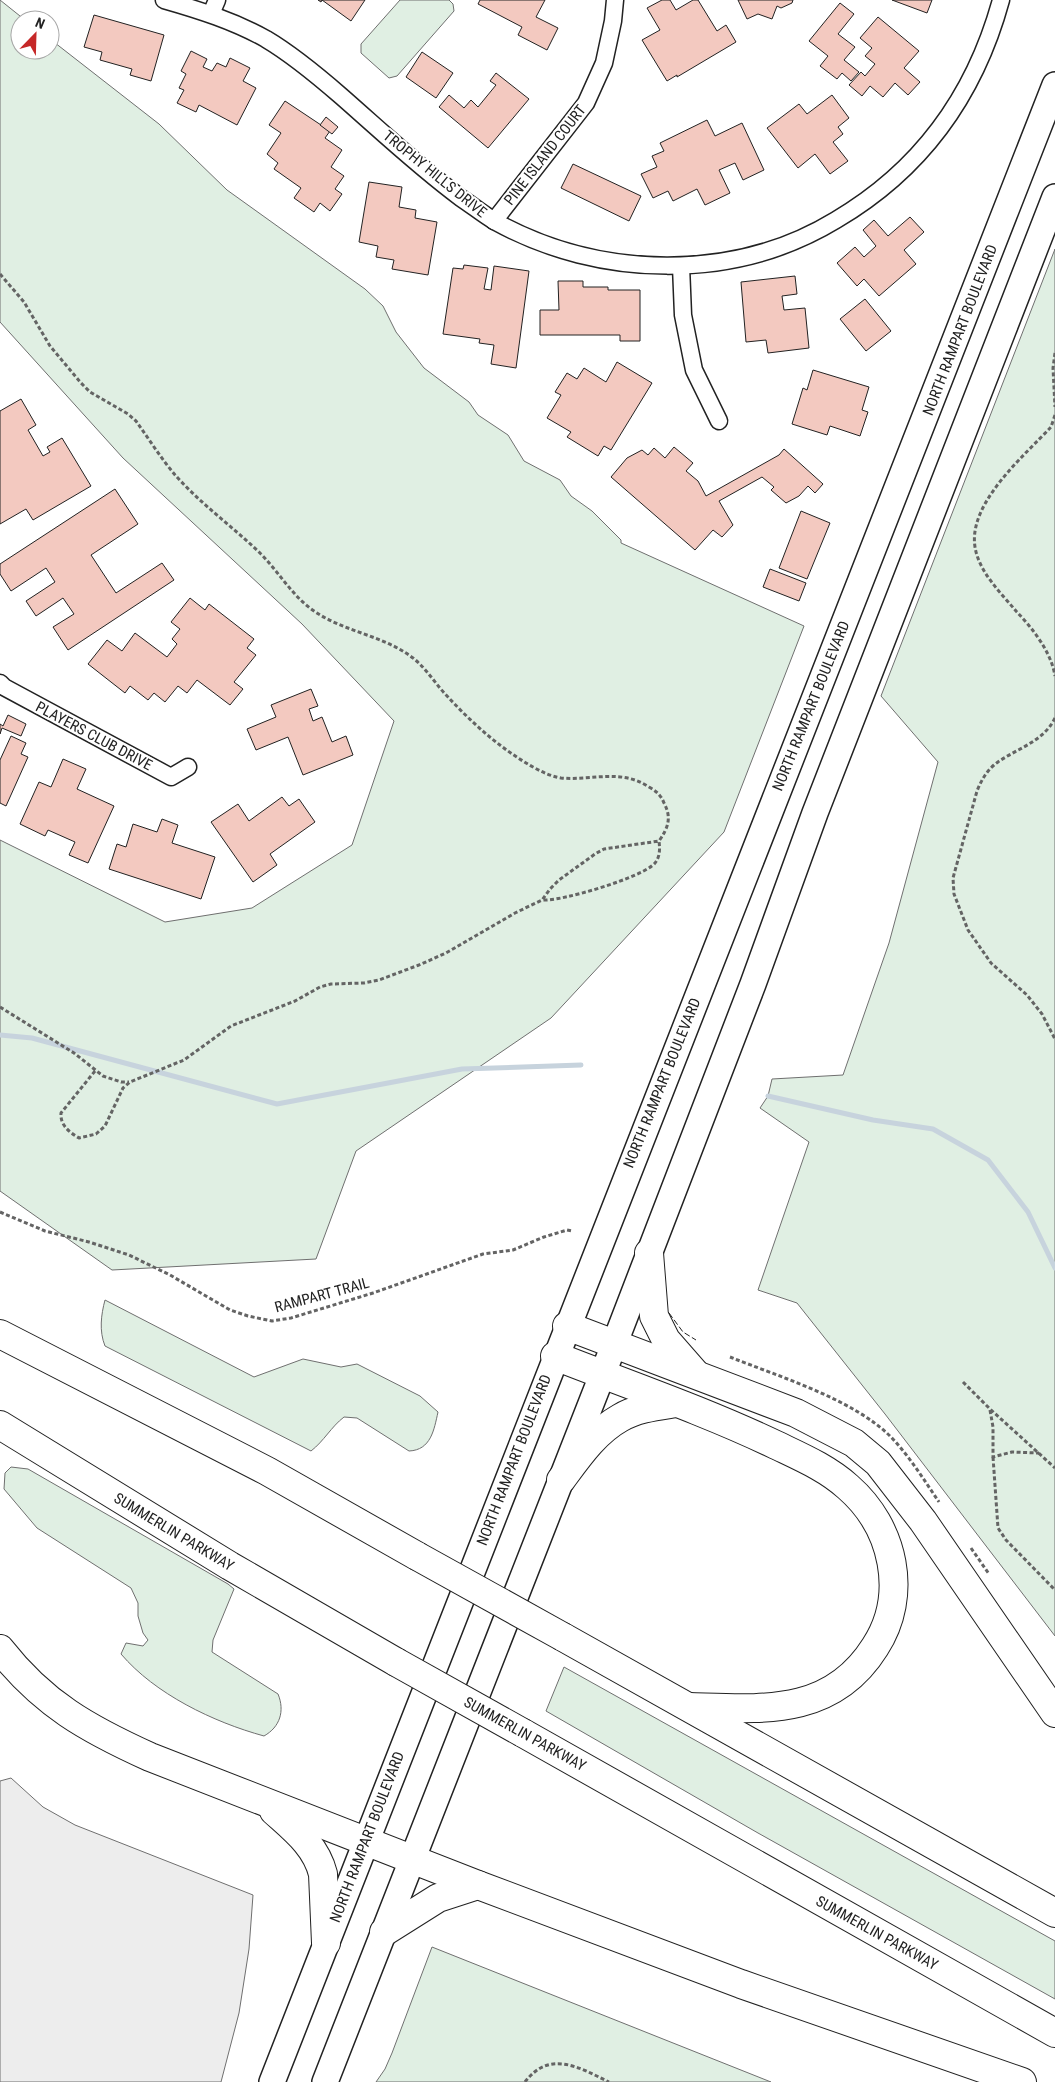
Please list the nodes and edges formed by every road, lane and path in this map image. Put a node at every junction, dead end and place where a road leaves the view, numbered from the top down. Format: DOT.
graph roads {
  1 [pos="164,0"];
  2 [pos="614,0"];
  3 [pos="1001,0"];
  4 [pos="214,7"];
  5 [pos="1055,85"];
  6 [pos="1055,197"];
  7 [pos="494,221"];
  8 [pos="681,266"];
  9 [pos="0,274"];
  10 [pos="1055,353"];
  11 [pos="1055,407"];
  12 [pos="1055,415"];
  13 [pos="719,421"];
  14 [pos="1055,676"];
  15 [pos="0,683"];
  16 [pos="1055,718"];
  17 [pos="188,767"];
  18 [pos="659,841"];
  19 [pos="542,900"];
  20 [pos="0,1007"];
  21 [pos="1055,1038"];
  22 [pos="95,1071"];
  23 [pos="130,1082"];
  24 [pos="0,1212"];
  25 [pos="572,1231"];
  26 [pos="649,1252"];
  27 [pos="567,1326"];
  28 [pos="0,1334"];
  29 [pos="614,1344"];
  30 [pos="555,1356"];
  31 [pos="602,1374"];
  32 [pos="697,1375"];
  33 [pos="963,1382"];
  34 [pos="676,1403"];
  35 [pos="990,1409"];
  36 [pos="0,1425"];
  37 [pos="1039,1453"];
  38 [pos="993,1457"];
  39 [pos="1055,1468"];
  40 [pos="561,1480"];
  41 [pos="1055,1590"];
  42 [pos="0,1649"];
  43 [pos="689,1707"];
  44 [pos="1055,1713"];
  45 [pos="262,1800"];
  46 [pos="366,1840"];
  47 [pos="412,1858"];
  48 [pos="478,1885"];
  49 [pos="1055,1913"];
  50 [pos="384,1932"];
  51 [pos="326,1943"];
  52 [pos="1055,2033"];
  53 [pos="272,2082"];
  54 [pos="325,2082"];
  55 [pos="525,2082"];
  56 [pos="610,2082"];
  57 [pos="1022,2082"];
  1 -- 4 [label="street, TROPHY HILLS DRIVE"];
  2 -- 7 [label="street, PINE ISLAND COURT"];
  3 -- 8 [label="street, TROPHY HILLS DRIVE"];
  4 -- 7 [label="street, TROPHY HILLS DRIVE"];
  5 -- 27 [label="main road, NORTH RAMPART BOULEVARD"];
  6 -- 26 [label="main road"];
  7 -- 8 [label="street, TROPHY HILLS DRIVE"];
  8 -- 13 [label="street"];
  9 -- 18 [label="path"];
  10 -- 11 [label="path"];
  12 -- 14 [label="path"];
  15 -- 17 [label="street, PLAYERS CLUB DRIVE"];
  16 -- 21 [label="path"];
  18 -- 19 [label="path"];
  18 -- 19 [label="path"];
  19 -- 23 [label="path"];
  20 -- 22 [label="path"];
  22 -- 23 [label="path"];
  22 -- 23 [label="path"];
  24 -- 25 [label="path, RAMPART TRAIL"];
  26 -- 29 [label="main road"];
  26 -- 32 [label="highway"];
  27 -- 29 [label="highway"];
  27 -- 30 [label="main road, NORTH RAMPART BOULEVARD"];
  28 -- 43 [label="highway, bridge"];
  29 -- 31 [label="main road"];
  29 -- 32 [label="highway"];
  30 -- 31 [label="highway"];
  30 -- 46 [label="main road, NORTH RAMPART BOULEVARD"];
  31 -- 34 [label="highway"];
  31 -- 40 [label="main road"];
  32 -- 44 [label="highway"];
  33 -- 35 [label="path"];
  34 -- 40 [label="highway"];
  34 -- 43 [label="highway"];
  35 -- 37 [label="path"];
  35 -- 38 [label="path"];
  36 -- 52 [label="highway, SUMMERLIN PARKWAY, bridge"];
  37 -- 38 [label="path"];
  37 -- 39 [label="path"];
  38 -- 41 [label="path"];
  40 -- 47 [label="main road"];
  42 -- 45 [label="highway"];
  43 -- 49 [label="highway"];
  45 -- 46 [label="highway"];
  45 -- 51 [label="highway"];
  46 -- 47 [label="highway"];
  46 -- 51 [label="main road, NORTH RAMPART BOULEVARD"];
  47 -- 48 [label="highway"];
  47 -- 50 [label="main road"];
  48 -- 50 [label="highway"];
  48 -- 57 [label="highway"];
  50 -- 54 [label="main road"];
  51 -- 53 [label="main road, NORTH RAMPART BOULEVARD"];
  55 -- 56 [label="path"];
}
